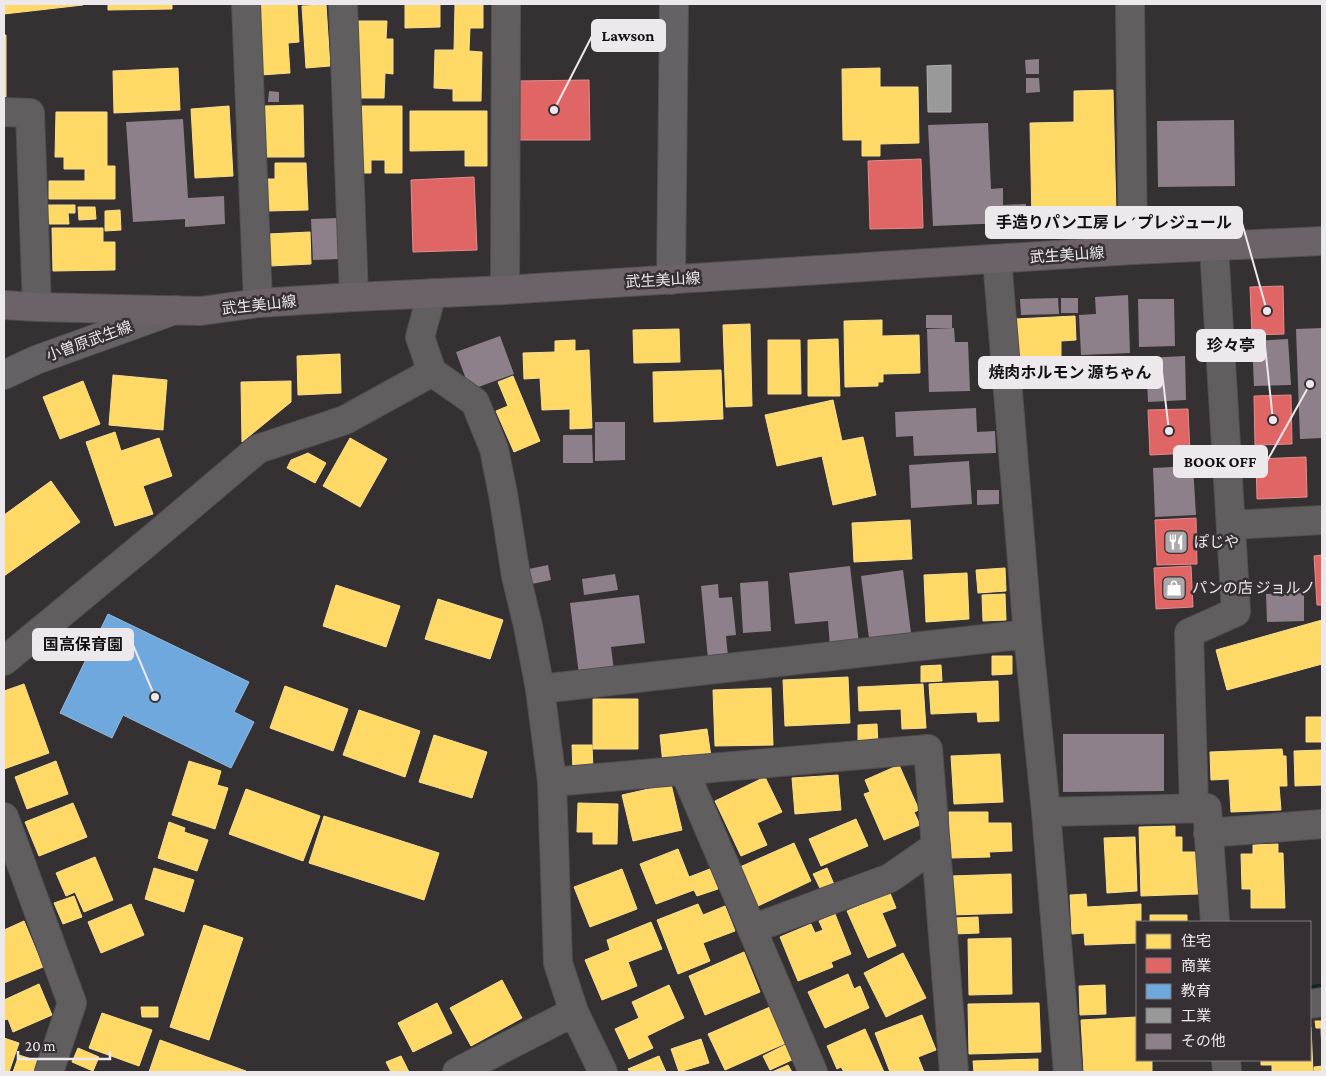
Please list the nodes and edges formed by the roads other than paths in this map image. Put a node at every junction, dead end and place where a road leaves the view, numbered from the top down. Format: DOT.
graph roads {
  1 [pos="246,4"];
  2 [pos="344,4"];
  3 [pos="506,4"];
  4 [pos="674,4"];
  5 [pos="1130,4"];
  6 [pos="4,112"];
  7 [pos="1322,241"];
  8 [pos="1214,247"];
  9 [pos="1133,250"];
  10 [pos="997,259"];
  11 [pos="671,280"];
  12 [pos="505,290"];
  13 [pos="432,293"];
  14 [pos="354,296"];
  15 [pos="258,303"];
  16 [pos="4,305"];
  17 [pos="37,307"];
  18 [pos="176,310"];
  19 [pos="432,372"];
  20 [pos="4,376"];
  21 [pos="1322,520"];
  22 [pos="1230,526"];
  23 [pos="1028,634"];
  24 [pos="4,660"];
  25 [pos="540,689"];
  26 [pos="684,770"];
  27 [pos="552,782"];
  28 [pos="1194,808"];
  29 [pos="1046,812"];
  30 [pos="4,817"];
  31 [pos="1322,824"];
  32 [pos="1208,833"];
  33 [pos="936,846"];
  34 [pos="1215,921"];
  35 [pos="752,929"];
  36 [pos="574,1012"];
  37 [pos="49,1072"];
  38 [pos="457,1072"];
  39 [pos="603,1072"];
  40 [pos="813,1072"];
  41 [pos="954,1072"];
  42 [pos="1068,1072"];
  1 -- 15 [label="street"];
  2 -- 14 [label="street"];
  3 -- 12 [label="street"];
  4 -- 11 [label="street"];
  5 -- 9 [label="street"];
  6 -- 17 [label="street"];
  7 -- 8 [label="main road, 武生美山線"];
  8 -- 9 [label="main road, 武生美山線"];
  8 -- 22 [label="street"];
  9 -- 10 [label="main road, 武生美山線"];
  10 -- 11 [label="main road, 武生美山線"];
  10 -- 23 [label="street"];
  11 -- 12 [label="main road, 武生美山線"];
  12 -- 13 [label="main road, 武生美山線"];
  13 -- 14 [label="main road, 武生美山線"];
  13 -- 19 [label="street"];
  14 -- 15 [label="main road, 武生美山線"];
  15 -- 18 [label="main road, 武生美山線"];
  16 -- 17 [label="main road, 武生美山線"];
  17 -- 18 [label="main road, 武生美山線"];
  18 -- 20 [label="street, 小曽原武生線"];
  19 -- 24 [label="street"];
  19 -- 25 [label="street"];
  21 -- 22 [label="street"];
  22 -- 28 [label="street"];
  23 -- 25 [label="street"];
  23 -- 29 [label="street"];
  25 -- 27 [label="street"];
  26 -- 27 [label="street"];
  26 -- 33 [label="street"];
  26 -- 35 [label="street"];
  27 -- 36 [label="street"];
  28 -- 29 [label="street"];
  28 -- 32 [label="street"];
  29 -- 42 [label="street"];
  30 -- 37 [label="street"];
  31 -- 32 [label="street"];
  32 -- 34 [label="street"];
  33 -- 35 [label="street"];
  33 -- 41 [label="street"];
  35 -- 40 [label="street"];
  36 -- 38 [label="street"];
  36 -- 39 [label="street"];
}
